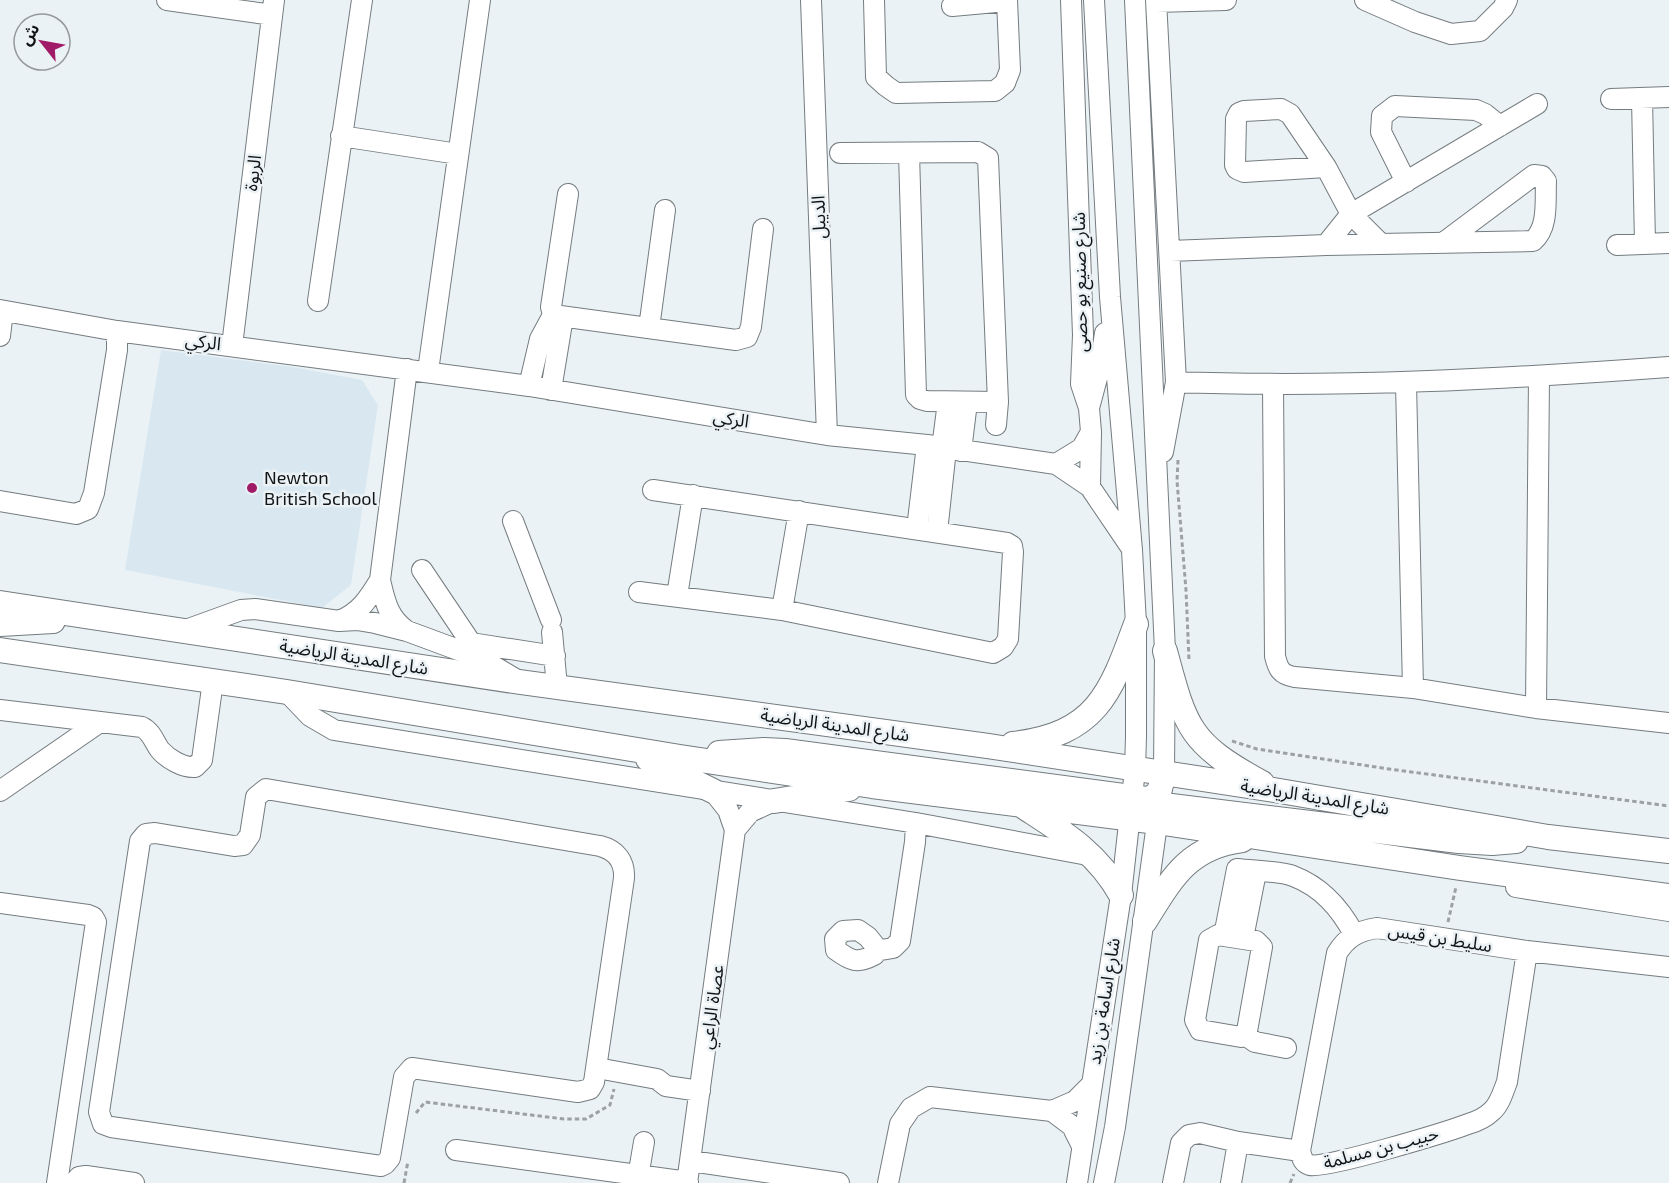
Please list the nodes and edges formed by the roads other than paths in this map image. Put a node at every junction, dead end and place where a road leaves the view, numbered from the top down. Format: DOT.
graph roads {
  1 [pos="166,0"];
  2 [pos="362,0"];
  3 [pos="480,0"];
  4 [pos="811,0"];
  5 [pos="874,0"];
  6 [pos="1071,0"];
  7 [pos="1135,0"];
  8 [pos="1226,0"];
  9 [pos="1368,0"];
  10 [pos="1507,0"];
  11 [pos="1007,1"];
  12 [pos="1156,1"];
  13 [pos="1094,3"];
  14 [pos="952,6"];
  15 [pos="273,8"];
  16 [pos="1669,97"];
  17 [pos="1642,98"];
  18 [pos="1611,99"];
  19 [pos="1537,104"];
  20 [pos="1500,126"];
  21 [pos="341,136"];
  22 [pos="840,153"];
  23 [pos="909,153"];
  24 [pos="458,154"];
  25 [pos="1326,167"];
  26 [pos="1406,182"];
  27 [pos="568,194"];
  28 [pos="665,210"];
  29 [pos="1351,214"];
  30 [pos="764,229"];
  31 [pos="1443,243"];
  32 [pos="1669,243"];
  33 [pos="1381,244"];
  34 [pos="1646,244"];
  35 [pos="1617,245"];
  36 [pos="1326,246"];
  37 [pos="1170,251"];
  38 [pos="1110,297"];
  39 [pos="318,301"];
  40 [pos="1,311"];
  41 [pos="558,316"];
  42 [pos="649,328"];
  43 [pos="117,331"];
  44 [pos="0,336"];
  45 [pos="232,346"];
  46 [pos="1669,367"];
  47 [pos="407,369"];
  48 [pos="428,371"];
  49 [pos="1539,376"];
  50 [pos="1176,382"];
  51 [pos="1406,383"];
  52 [pos="1273,384"];
  53 [pos="529,386"];
  54 [pos="551,390"];
  55 [pos="957,402"];
  56 [pos="998,402"];
  57 [pos="1089,408"];
  58 [pos="996,425"];
  59 [pos="1091,432"];
  60 [pos="827,435"];
  61 [pos="944,448"];
  62 [pos="1056,464"];
  63 [pos="1090,487"];
  64 [pos="1157,488"];
  65 [pos="653,490"];
  66 [pos="693,495"];
  67 [pos="0,501"];
  68 [pos="799,511"];
  69 [pos="513,521"];
  70 [pos="917,529"];
  71 [pos="937,532"];
  72 [pos="1132,550"];
  73 [pos="422,570"];
  74 [pos="380,580"];
  75 [pos="639,592"];
  76 [pos="677,596"];
  77 [pos="0,603"];
  78 [pos="782,610"];
  79 [pos="80,616"];
  80 [pos="339,621"];
  81 [pos="0,624"];
  82 [pos="1137,624"];
  83 [pos="183,631"];
  84 [pos="407,631"];
  85 [pos="0,650"];
  86 [pos="1165,651"];
  87 [pos="555,656"];
  88 [pos="213,681"];
  89 [pos="520,682"];
  90 [pos="556,687"];
  91 [pos="1413,688"];
  92 [pos="287,692"];
  93 [pos="1536,708"];
  94 [pos="0,710"];
  95 [pos="100,722"];
  96 [pos="1669,723"];
  97 [pos="988,746"];
  98 [pos="624,747"];
  99 [pos="680,757"];
  100 [pos="1135,770"];
  101 [pos="1164,773"];
  102 [pos="872,786"];
  103 [pos="1274,790"];
  104 [pos="0,791"];
  105 [pos="713,791"];
  106 [pos="774,801"];
  107 [pos="1020,804"];
  108 [pos="1131,808"];
  109 [pos="1158,813"];
  110 [pos="916,823"];
  111 [pos="735,830"];
  112 [pos="1261,837"];
  113 [pos="1548,837"];
  114 [pos="1669,851"];
  115 [pos="1093,856"];
  116 [pos="1460,868"];
  117 [pos="1121,895"];
  118 [pos="1669,896"];
  119 [pos="0,903"];
  120 [pos="1669,911"];
  121 [pos="1145,921"];
  122 [pos="1354,934"];
  123 [pos="1234,937"];
  124 [pos="875,951"];
  125 [pos="1527,951"];
  126 [pos="1669,967"];
  127 [pos="1245,1035"];
  128 [pos="1286,1048"];
  129 [pos="597,1068"];
  130 [pos="701,1085"];
  131 [pos="1090,1086"];
  132 [pos="1052,1111"];
  133 [pos="644,1142"];
  134 [pos="1238,1142"];
  135 [pos="1082,1146"];
  136 [pos="456,1150"];
  137 [pos="1300,1151"];
  138 [pos="691,1161"];
  139 [pos="577,1175"];
  140 [pos="637,1179"];
  141 [pos="688,1182"];
  142 [pos="57,1183"];
  143 [pos="74,1183"];
  144 [pos="134,1183"];
  145 [pos="839,1183"];
  146 [pos="888,1183"];
  147 [pos="1077,1183"];
  148 [pos="1104,1183"];
  149 [pos="1173,1183"];
  150 [pos="1231,1183"];
  1 -- 15 [label="street"];
  2 -- 21 [label="street"];
  3 -- 24 [label="street"];
  4 -- 60 [label="street, الديبل"];
  5 -- 11 [label="street"];
  6 -- 57 [label="street, شارع صنيع بو حصى"];
  7 -- 64 [label="street"];
  8 -- 12 [label="street"];
  9 -- 10 [label="street"];
  11 -- 14 [label="street"];
  12 -- 37 [label="street"];
  13 -- 38 [label="street, شارع صنيع بو حصى"];
  15 -- 45 [label="street, الربوة"];
  16 -- 17 [label="street"];
  17 -- 18 [label="street"];
  17 -- 34 [label="street"];
  19 -- 20 [label="street"];
  20 -- 26 [label="street"];
  20 -- 26 [label="street"];
  21 -- 24 [label="street"];
  21 -- 39 [label="street"];
  22 -- 23 [label="street"];
  23 -- 55 [label="street"];
  23 -- 56 [label="street"];
  24 -- 48 [label="street"];
  25 -- 25 [label="street"];
  25 -- 29 [label="street"];
  26 -- 29 [label="street"];
  27 -- 41 [label="street"];
  28 -- 42 [label="street"];
  29 -- 33 [label="street"];
  29 -- 36 [label="street"];
  30 -- 42 [label="street"];
  31 -- 31 [label="street"];
  31 -- 33 [label="street"];
  32 -- 34 [label="street"];
  33 -- 36 [label="street"];
  34 -- 35 [label="street"];
  36 -- 37 [label="street"];
  37 -- 50 [label="street"];
  38 -- 57 [label="street"];
  38 -- 72 [label="street, شارع صنيع بو حصى"];
  40 -- 43 [label="street, الركي"];
  40 -- 44 [label="street"];
  41 -- 42 [label="street"];
  41 -- 53 [label="street"];
  41 -- 54 [label="street"];
  43 -- 45 [label="street, الركي"];
  43 -- 67 [label="street"];
  45 -- 47 [label="street, الركي"];
  46 -- 49 [label="street"];
  47 -- 48 [label="street, الركي"];
  47 -- 74 [label="street"];
  48 -- 53 [label="street, الركي"];
  49 -- 51 [label="street"];
  49 -- 93 [label="street"];
  50 -- 52 [label="street"];
  50 -- 64 [label="street"];
  51 -- 52 [label="street"];
  51 -- 91 [label="street"];
  52 -- 91 [label="street"];
  53 -- 54 [label="street, الركي"];
  54 -- 60 [label="street, الركي"];
  55 -- 56 [label="street"];
  55 -- 61 [label="street"];
  56 -- 58 [label="street"];
  57 -- 59 [label="street, شارع صنيع بو حصى"];
  59 -- 62 [label="street"];
  59 -- 63 [label="street, شارع صنيع بو حصى"];
  60 -- 61 [label="street, الركي"];
  61 -- 62 [label="street, الركي"];
  61 -- 70 [label="street"];
  61 -- 71 [label="street"];
  62 -- 63 [label="street, الركي"];
  63 -- 72 [label="street"];
  64 -- 86 [label="street"];
  65 -- 66 [label="street"];
  66 -- 68 [label="street"];
  66 -- 76 [label="street"];
  68 -- 70 [label="street"];
  68 -- 78 [label="street"];
  69 -- 87 [label="street"];
  70 -- 71 [label="street"];
  71 -- 78 [label="street"];
  72 -- 82 [label="street, شارع صنيع بو حصى"];
  73 -- 87 [label="street"];
  74 -- 80 [label="street"];
  74 -- 84 [label="street"];
  75 -- 76 [label="street"];
  76 -- 78 [label="street"];
  77 -- 79 [label="main road, شارع المدينة الرياضية"];
  79 -- 81 [label="main road"];
  79 -- 83 [label="main road, شارع المدينة الرياضية"];
  80 -- 83 [label="street"];
  80 -- 84 [label="street"];
  82 -- 97 [label="main road"];
  82 -- 100 [label="street, شارع صنيع بو حصى"];
  83 -- 89 [label="main road, شارع المدينة الرياضية"];
  84 -- 89 [label="street"];
  85 -- 88 [label="main road"];
  86 -- 101 [label="street"];
  86 -- 103 [label="main road"];
  87 -- 90 [label="street"];
  88 -- 92 [label="main road"];
  88 -- 95 [label="street"];
  89 -- 90 [label="main road, شارع المدينة الرياضية"];
  90 -- 97 [label="main road, شارع المدينة الرياضية"];
  91 -- 93 [label="street"];
  92 -- 98 [label="main road"];
  92 -- 105 [label="street"];
  93 -- 96 [label="street"];
  94 -- 95 [label="street"];
  95 -- 104 [label="street"];
  97 -- 100 [label="main road, شارع المدينة الرياضية"];
  98 -- 99 [label="main road"];
  98 -- 105 [label="main road"];
  99 -- 102 [label="main road"];
  99 -- 108 [label="main road"];
  100 -- 101 [label="main road, شارع المدينة الرياضية"];
  100 -- 108 [label="street, شارع صنيع بو حصى"];
  101 -- 103 [label="main road, شارع المدينة الرياضية"];
  101 -- 108 [label="main road"];
  101 -- 109 [label="street"];
  102 -- 106 [label="main road"];
  102 -- 107 [label="main road"];
  103 -- 113 [label="main road, شارع المدينة الرياضية"];
  105 -- 106 [label="street"];
  105 -- 111 [label="street"];
  106 -- 110 [label="street"];
  106 -- 111 [label="street"];
  107 -- 108 [label="main road"];
  107 -- 115 [label="main road"];
  108 -- 109 [label="main road"];
  108 -- 117 [label="street, شارع اسامة بن زيد"];
  109 -- 112 [label="main road"];
  109 -- 113 [label="main road"];
  109 -- 121 [label="street, شارع اسامة بن زيد"];
  110 -- 115 [label="street"];
  110 -- 124 [label="street"];
  111 -- 130 [label="street, عصاة الراعي"];
  112 -- 116 [label="main road"];
  112 -- 121 [label="main road"];
  113 -- 114 [label="main road, شارع المدينة الرياضية"];
  115 -- 117 [label="main road"];
  116 -- 118 [label="main road"];
  116 -- 120 [label="street"];
  117 -- 131 [label="street, شارع اسامة بن زيد"];
  119 -- 142 [label="street"];
  121 -- 148 [label="street, شارع اسامة بن زيد"];
  122 -- 123 [label="street"];
  122 -- 125 [label="street, سليط بن قيس"];
  122 -- 137 [label="street, حبيب بن مسلمة"];
  123 -- 127 [label="street"];
  123 -- 127 [label="street"];
  125 -- 126 [label="street, سليط بن قيس"];
  125 -- 137 [label="street, حبيب بن مسلمة"];
  127 -- 128 [label="street"];
  129 -- 129 [label="street"];
  129 -- 130 [label="street"];
  130 -- 138 [label="street, عصاة الراعي"];
  131 -- 132 [label="street"];
  131 -- 135 [label="street, شارع اسامة بن زيد"];
  132 -- 135 [label="street"];
  132 -- 146 [label="street"];
  133 -- 140 [label="street"];
  134 -- 137 [label="street"];
  134 -- 149 [label="street"];
  134 -- 150 [label="street"];
  135 -- 147 [label="street, شارع اسامة بن زيد"];
  136 -- 139 [label="street"];
  138 -- 141 [label="street, عصاة الراعي"];
  138 -- 145 [label="street"];
  139 -- 140 [label="street"];
  140 -- 141 [label="street"];
  143 -- 144 [label="street"];
}
